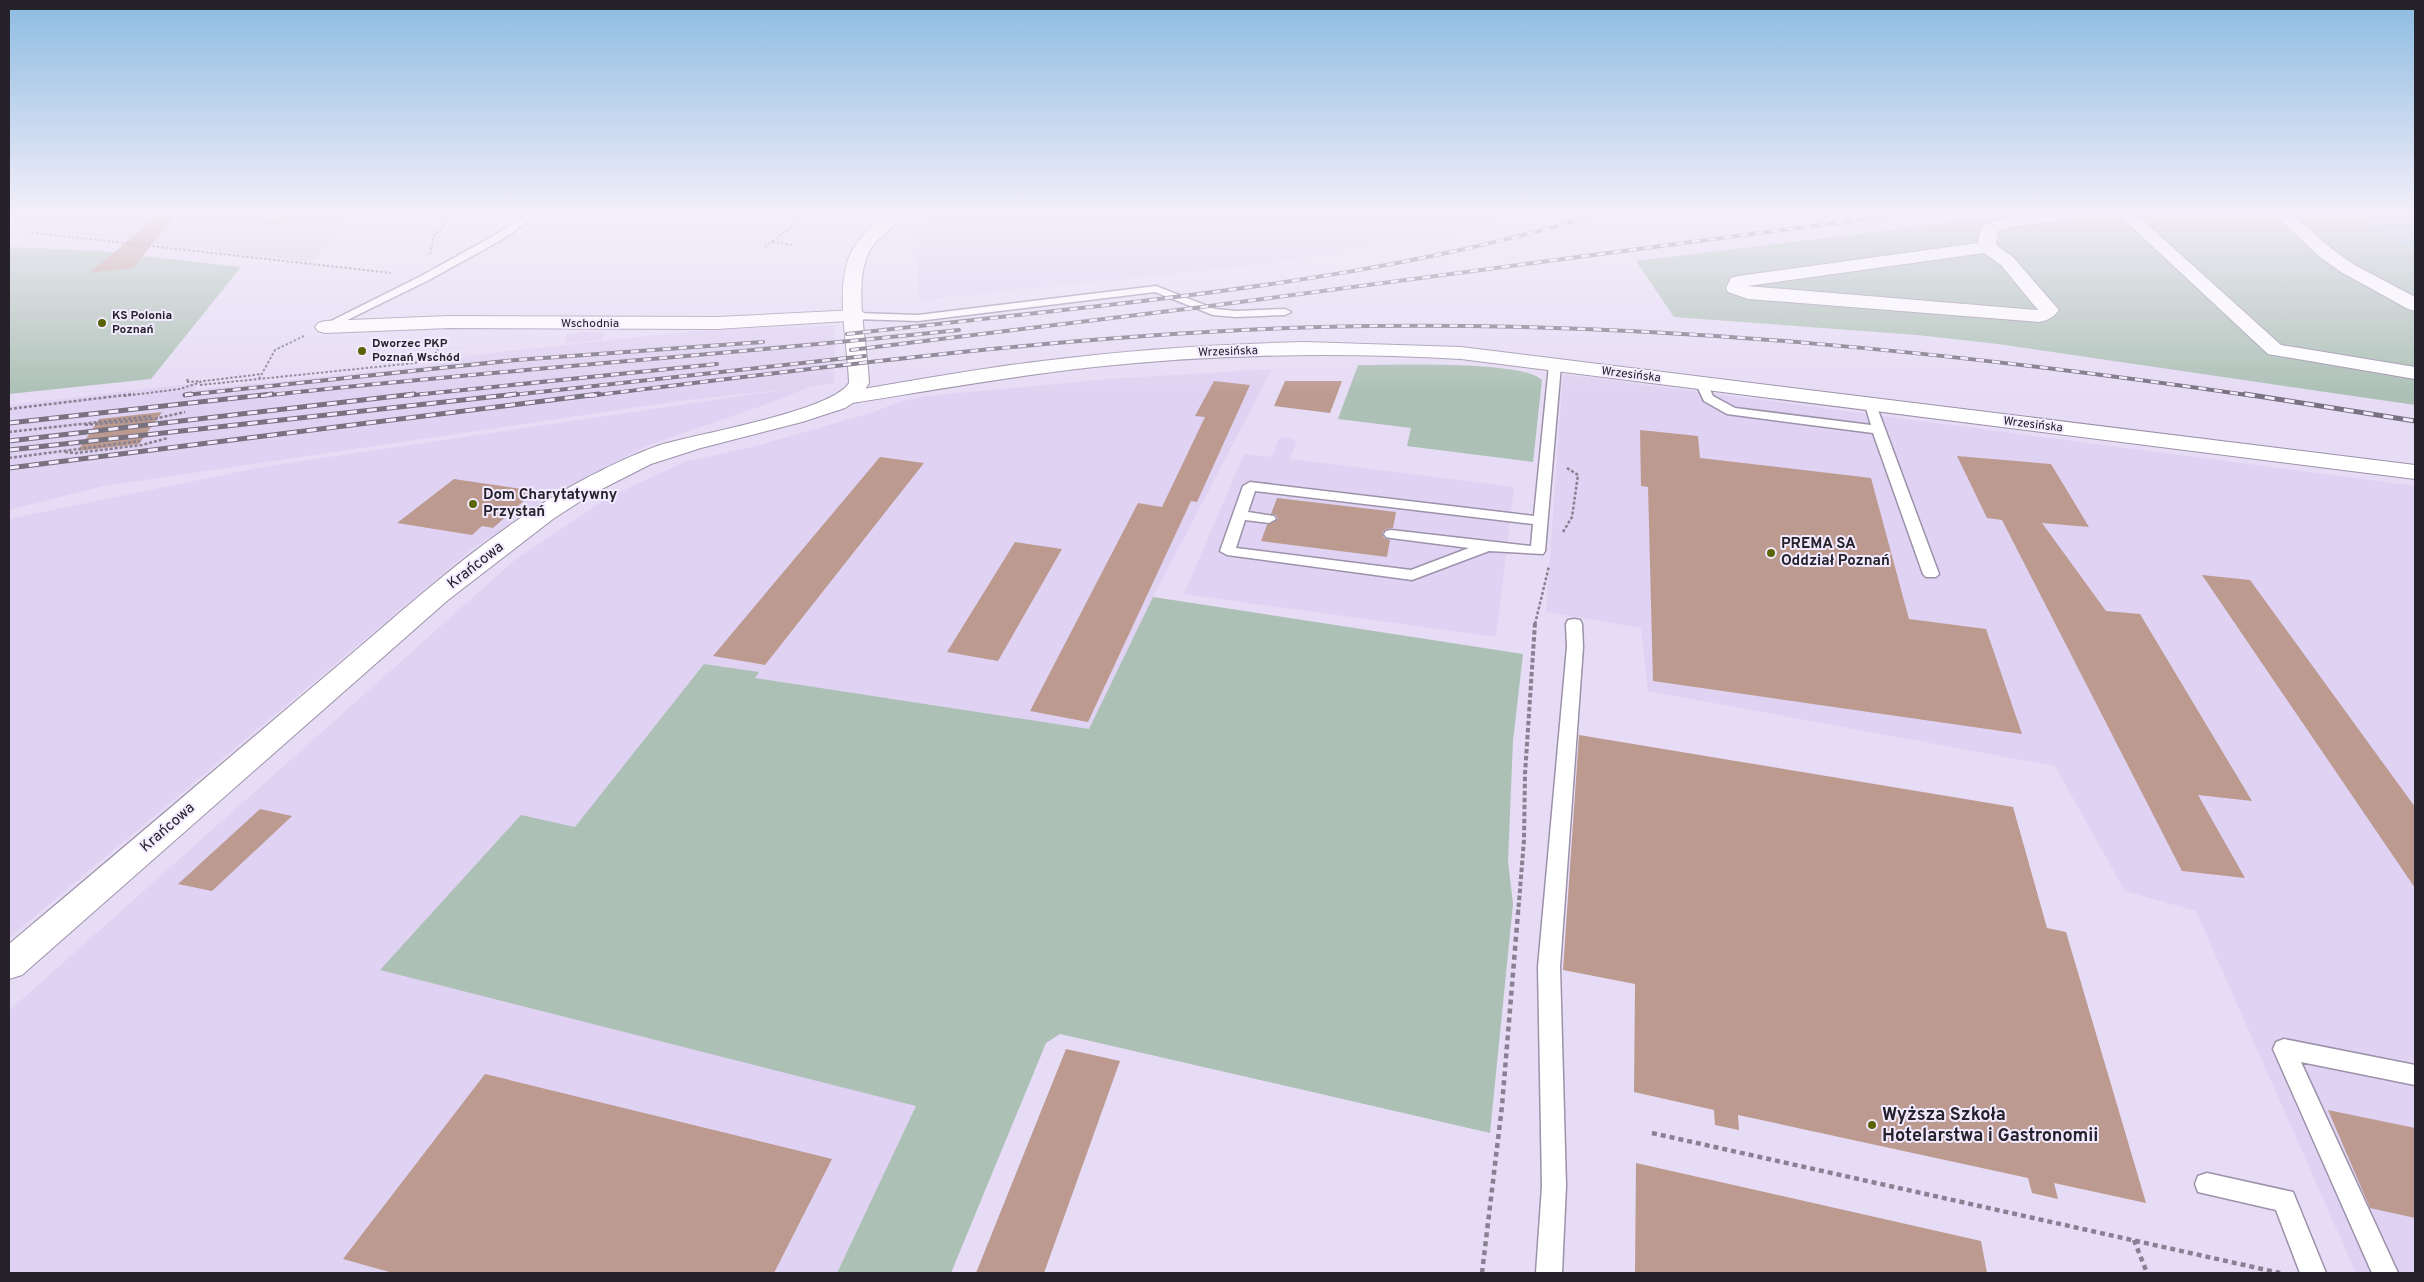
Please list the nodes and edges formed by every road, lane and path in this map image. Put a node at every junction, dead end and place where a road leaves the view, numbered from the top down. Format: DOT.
graph roads {
  1 [pos="402,275"];
  2 [pos="426,275"];
  3 [pos="431,275"];
  4 [pos="855,275"];
  5 [pos="1789,275"];
  6 [pos="2019,275"];
  7 [pos="2193,275"];
  8 [pos="2360,275"];
  9 [pos="425,278"];
  10 [pos="2415,305"];
  11 [pos="1285,312"];
  12 [pos="856,316"];
  13 [pos="448,322"];
  14 [pos="325,327"];
  15 [pos="1555,365"];
  16 [pos="2415,373"];
  17 [pos="262,374"];
  18 [pos="188,379"];
  19 [pos="259,379"];
  20 [pos="204,381"];
  21 [pos="1702,384"];
  22 [pos="200,386"];
  23 [pos="846,398"];
  24 [pos="1871,405"];
  25 [pos="9,410"];
  26 [pos="185,412"];
  27 [pos="153,416"];
  28 [pos="79,424"];
  29 [pos="1878,430"];
  30 [pos="9,432"];
  31 [pos="168,438"];
  32 [pos="140,441"];
  33 [pos="59,451"];
  34 [pos="1547,455"];
  35 [pos="9,458"];
  36 [pos="2415,472"];
  37 [pos="1240,515"];
  38 [pos="1269,519"];
  39 [pos="1541,521"];
  40 [pos="1391,534"];
  41 [pos="1558,539"];
  42 [pos="1488,546"];
  43 [pos="1538,552"];
  44 [pos="1930,574"];
  45 [pos="1574,624"];
  46 [pos="9,965"];
  47 [pos="2415,1075"];
  48 [pos="1652,1133"];
  49 [pos="2207,1184"];
  50 [pos="2134,1240"];
  51 [pos="1482,1273"];
  52 [pos="1549,1273"];
  53 [pos="2147,1273"];
  54 [pos="2280,1273"];
  55 [pos="2313,1273"];
  56 [pos="2386,1273"];
  1 -- 9 [label="path"];
  2 -- 9 [label="path"];
  3 -- 9 [label="lane"];
  4 -- 12 [label="street"];
  5 -- 6 [label="street"];
  7 -- 16 [label="street"];
  8 -- 10 [label="street"];
  9 -- 14 [label="lane"];
  11 -- 12 [label="lane"];
  12 -- 13 [label="street, Wschodnia"];
  12 -- 23 [label="street"];
  13 -- 14 [label="street, Wschodnia"];
  13 -- 19 [label="path"];
  14 -- 17 [label="path"];
  15 -- 21 [label="street, Wrzesińska"];
  15 -- 23 [label="street, Wrzesińska"];
  15 -- 34 [label="lane"];
  17 -- 19 [label="path"];
  17 -- 20 [label="path"];
  18 -- 20 [label="path"];
  19 -- 22 [label="path"];
  20 -- 25 [label="path"];
  21 -- 24 [label="street, Wrzesińska"];
  21 -- 29 [label="lane"];
  23 -- 46 [label="street, Krańcowa"];
  24 -- 29 [label="lane"];
  24 -- 36 [label="street, Wrzesińska"];
  26 -- 28 [label="path"];
  27 -- 28 [label="path"];
  28 -- 30 [label="path"];
  29 -- 44 [label="lane"];
  31 -- 33 [label="path"];
  32 -- 33 [label="path"];
  33 -- 35 [label="path"];
  34 -- 39 [label="lane"];
  34 -- 41 [label="path"];
  37 -- 38 [label="lane"];
  37 -- 39 [label="lane"];
  37 -- 42 [label="lane"];
  39 -- 43 [label="lane"];
  40 -- 42 [label="lane"];
  42 -- 43 [label="lane"];
  43 -- 51 [label="path"];
  45 -- 52 [label="lane"];
  47 -- 56 [label="lane"];
  48 -- 50 [label="path"];
  49 -- 55 [label="lane"];
  50 -- 53 [label="path"];
  50 -- 54 [label="path"];
}
